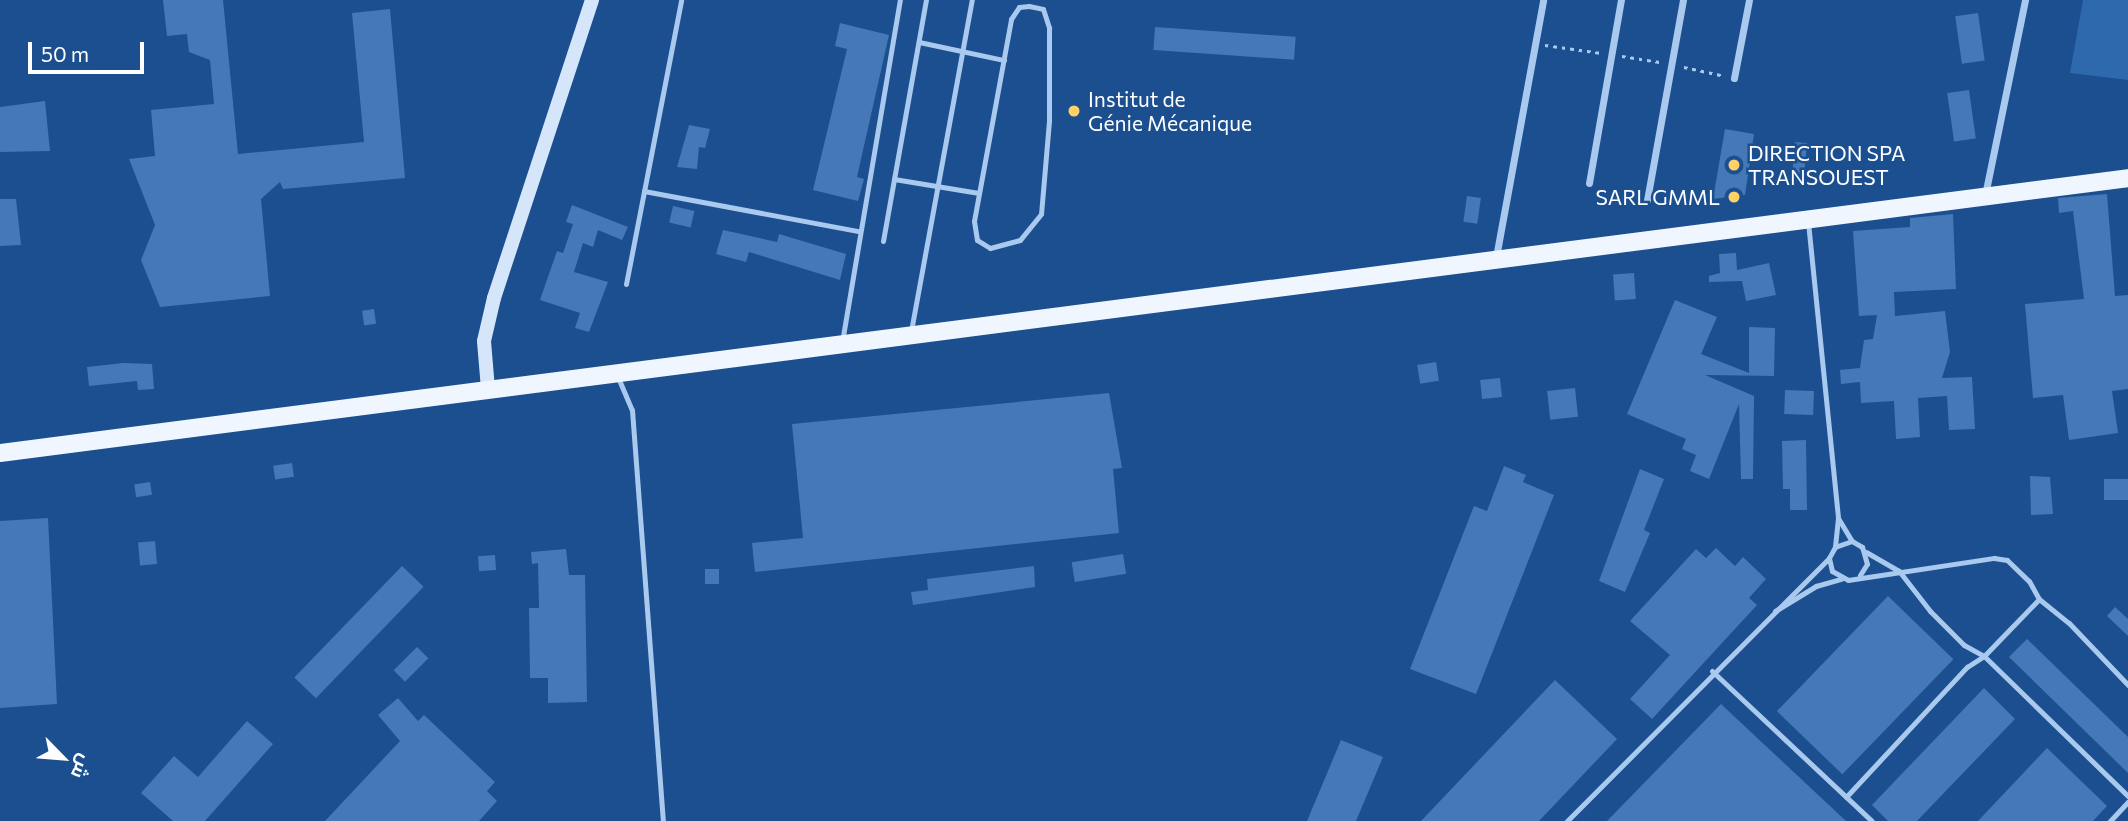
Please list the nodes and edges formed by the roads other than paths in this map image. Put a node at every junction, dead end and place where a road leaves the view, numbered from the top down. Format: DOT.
graph roads {
  1 [pos="592,0"];
  2 [pos="681,0"];
  3 [pos="900,0"];
  4 [pos="926,0"];
  5 [pos="972,0"];
  6 [pos="1543,0"];
  7 [pos="1621,0"];
  8 [pos="1683,0"];
  9 [pos="1749,0"];
  10 [pos="2025,0"];
  11 [pos="919,42"];
  12 [pos="962,52"];
  13 [pos="1004,60"];
  14 [pos="1734,78"];
  15 [pos="2128,177"];
  16 [pos="894,179"];
  17 [pos="1588,183"];
  18 [pos="937,186"];
  19 [pos="644,191"];
  20 [pos="979,193"];
  21 [pos="1984,196"];
  22 [pos="1647,200"];
  23 [pos="1808,219"];
  24 [pos="858,231"];
  25 [pos="883,241"];
  26 [pos="1495,259"];
  27 [pos="626,285"];
  28 [pos="911,334"];
  29 [pos="841,343"];
  30 [pos="615,372"];
  31 [pos="488,389"];
  32 [pos="0,453"];
  33 [pos="1838,518"];
  34 [pos="1852,541"];
  35 [pos="1835,547"];
  36 [pos="1866,552"];
  37 [pos="1829,558"];
  38 [pos="1899,570"];
  39 [pos="1860,575"];
  40 [pos="1842,579"];
  41 [pos="2039,599"];
  42 [pos="1762,622"];
  43 [pos="1984,656"];
  44 [pos="1712,671"];
  45 [pos="2128,685"];
  46 [pos="2128,796"];
  47 [pos="1846,797"];
  48 [pos="2128,802"];
  49 [pos="663,821"];
  50 [pos="1567,821"];
  51 [pos="1872,821"];
  52 [pos="2109,821"];
  1 -- 31 [label="street"];
  2 -- 19 [label="lane"];
  3 -- 24 [label="lane"];
  4 -- 11 [label="lane"];
  5 -- 12 [label="lane"];
  6 -- 26 [label="street"];
  7 -- 17 [label="street"];
  8 -- 22 [label="street"];
  9 -- 14 [label="street"];
  10 -- 21 [label="street"];
  11 -- 12 [label="lane"];
  11 -- 16 [label="lane"];
  12 -- 13 [label="lane"];
  12 -- 18 [label="lane"];
  13 -- 20 [label="lane"];
  13 -- 20 [label="lane"];
  15 -- 21 [label="main road"];
  16 -- 18 [label="lane"];
  16 -- 25 [label="lane"];
  18 -- 20 [label="lane"];
  18 -- 28 [label="lane"];
  19 -- 24 [label="lane"];
  19 -- 27 [label="lane"];
  21 -- 23 [label="main road"];
  23 -- 26 [label="main road"];
  23 -- 33 [label="lane"];
  24 -- 29 [label="lane"];
  26 -- 28 [label="main road"];
  28 -- 29 [label="main road"];
  29 -- 30 [label="main road"];
  30 -- 31 [label="main road"];
  30 -- 49 [label="lane"];
  31 -- 32 [label="main road"];
  33 -- 34 [label="lane"];
  33 -- 35 [label="lane"];
  34 -- 35 [label="lane"];
  34 -- 36 [label="lane"];
  35 -- 37 [label="lane"];
  36 -- 38 [label="lane"];
  36 -- 39 [label="lane"];
  37 -- 40 [label="lane"];
  37 -- 42 [label="lane"];
  38 -- 39 [label="lane"];
  38 -- 41 [label="lane"];
  38 -- 43 [label="lane"];
  39 -- 40 [label="lane"];
  40 -- 42 [label="lane"];
  41 -- 43 [label="lane"];
  41 -- 45 [label="lane"];
  42 -- 44 [label="lane"];
  43 -- 46 [label="lane"];
  43 -- 47 [label="lane"];
  44 -- 47 [label="lane"];
  44 -- 50 [label="lane"];
  47 -- 51 [label="lane"];
  48 -- 52 [label="lane"];
}
